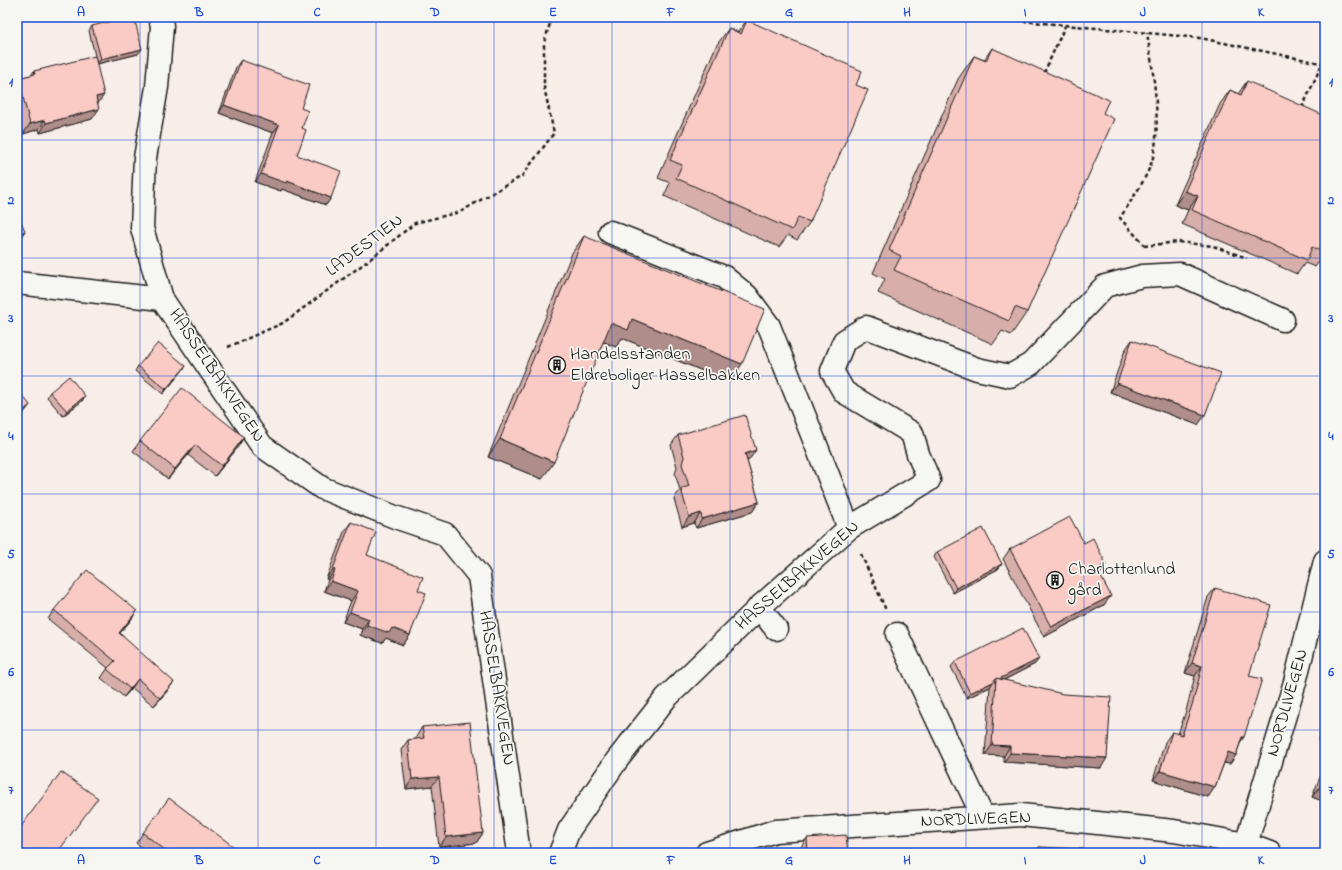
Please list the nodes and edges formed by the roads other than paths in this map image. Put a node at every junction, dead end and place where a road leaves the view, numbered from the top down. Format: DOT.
graph roads {
  1 [pos="160,17"];
  2 [pos="610,232"];
  3 [pos="17,284"];
  4 [pos="162,298"];
  5 [pos="1283,320"];
  6 [pos="849,528"];
  7 [pos="1325,561"];
  8 [pos="759,607"];
  9 [pos="776,629"];
  10 [pos="897,634"];
  11 [pos="983,817"];
  12 [pos="1246,844"];
  13 [pos="519,853"];
  14 [pos="560,853"];
  15 [pos="707,853"];
  16 [pos="1270,853"];
  1 -- 4 [label="street, HASSELBAKKVEGEN"];
  2 -- 6 [label="street"];
  3 -- 4 [label="street, HASSELBAKKVEGEN"];
  4 -- 13 [label="street, HASSELBAKKVEGEN"];
  5 -- 6 [label="street, HASSELBAKKVEGEN"];
  6 -- 8 [label="street, HASSELBAKKVEGEN"];
  7 -- 12 [label="street, NORDLIVEGEN"];
  8 -- 9 [label="street"];
  8 -- 14 [label="street, HASSELBAKKVEGEN"];
  10 -- 11 [label="street"];
  11 -- 12 [label="street, NORDLIVEGEN"];
  11 -- 15 [label="street, NORDLIVEGEN"];
  12 -- 16 [label="street, NORDLIVEGEN"];
}
